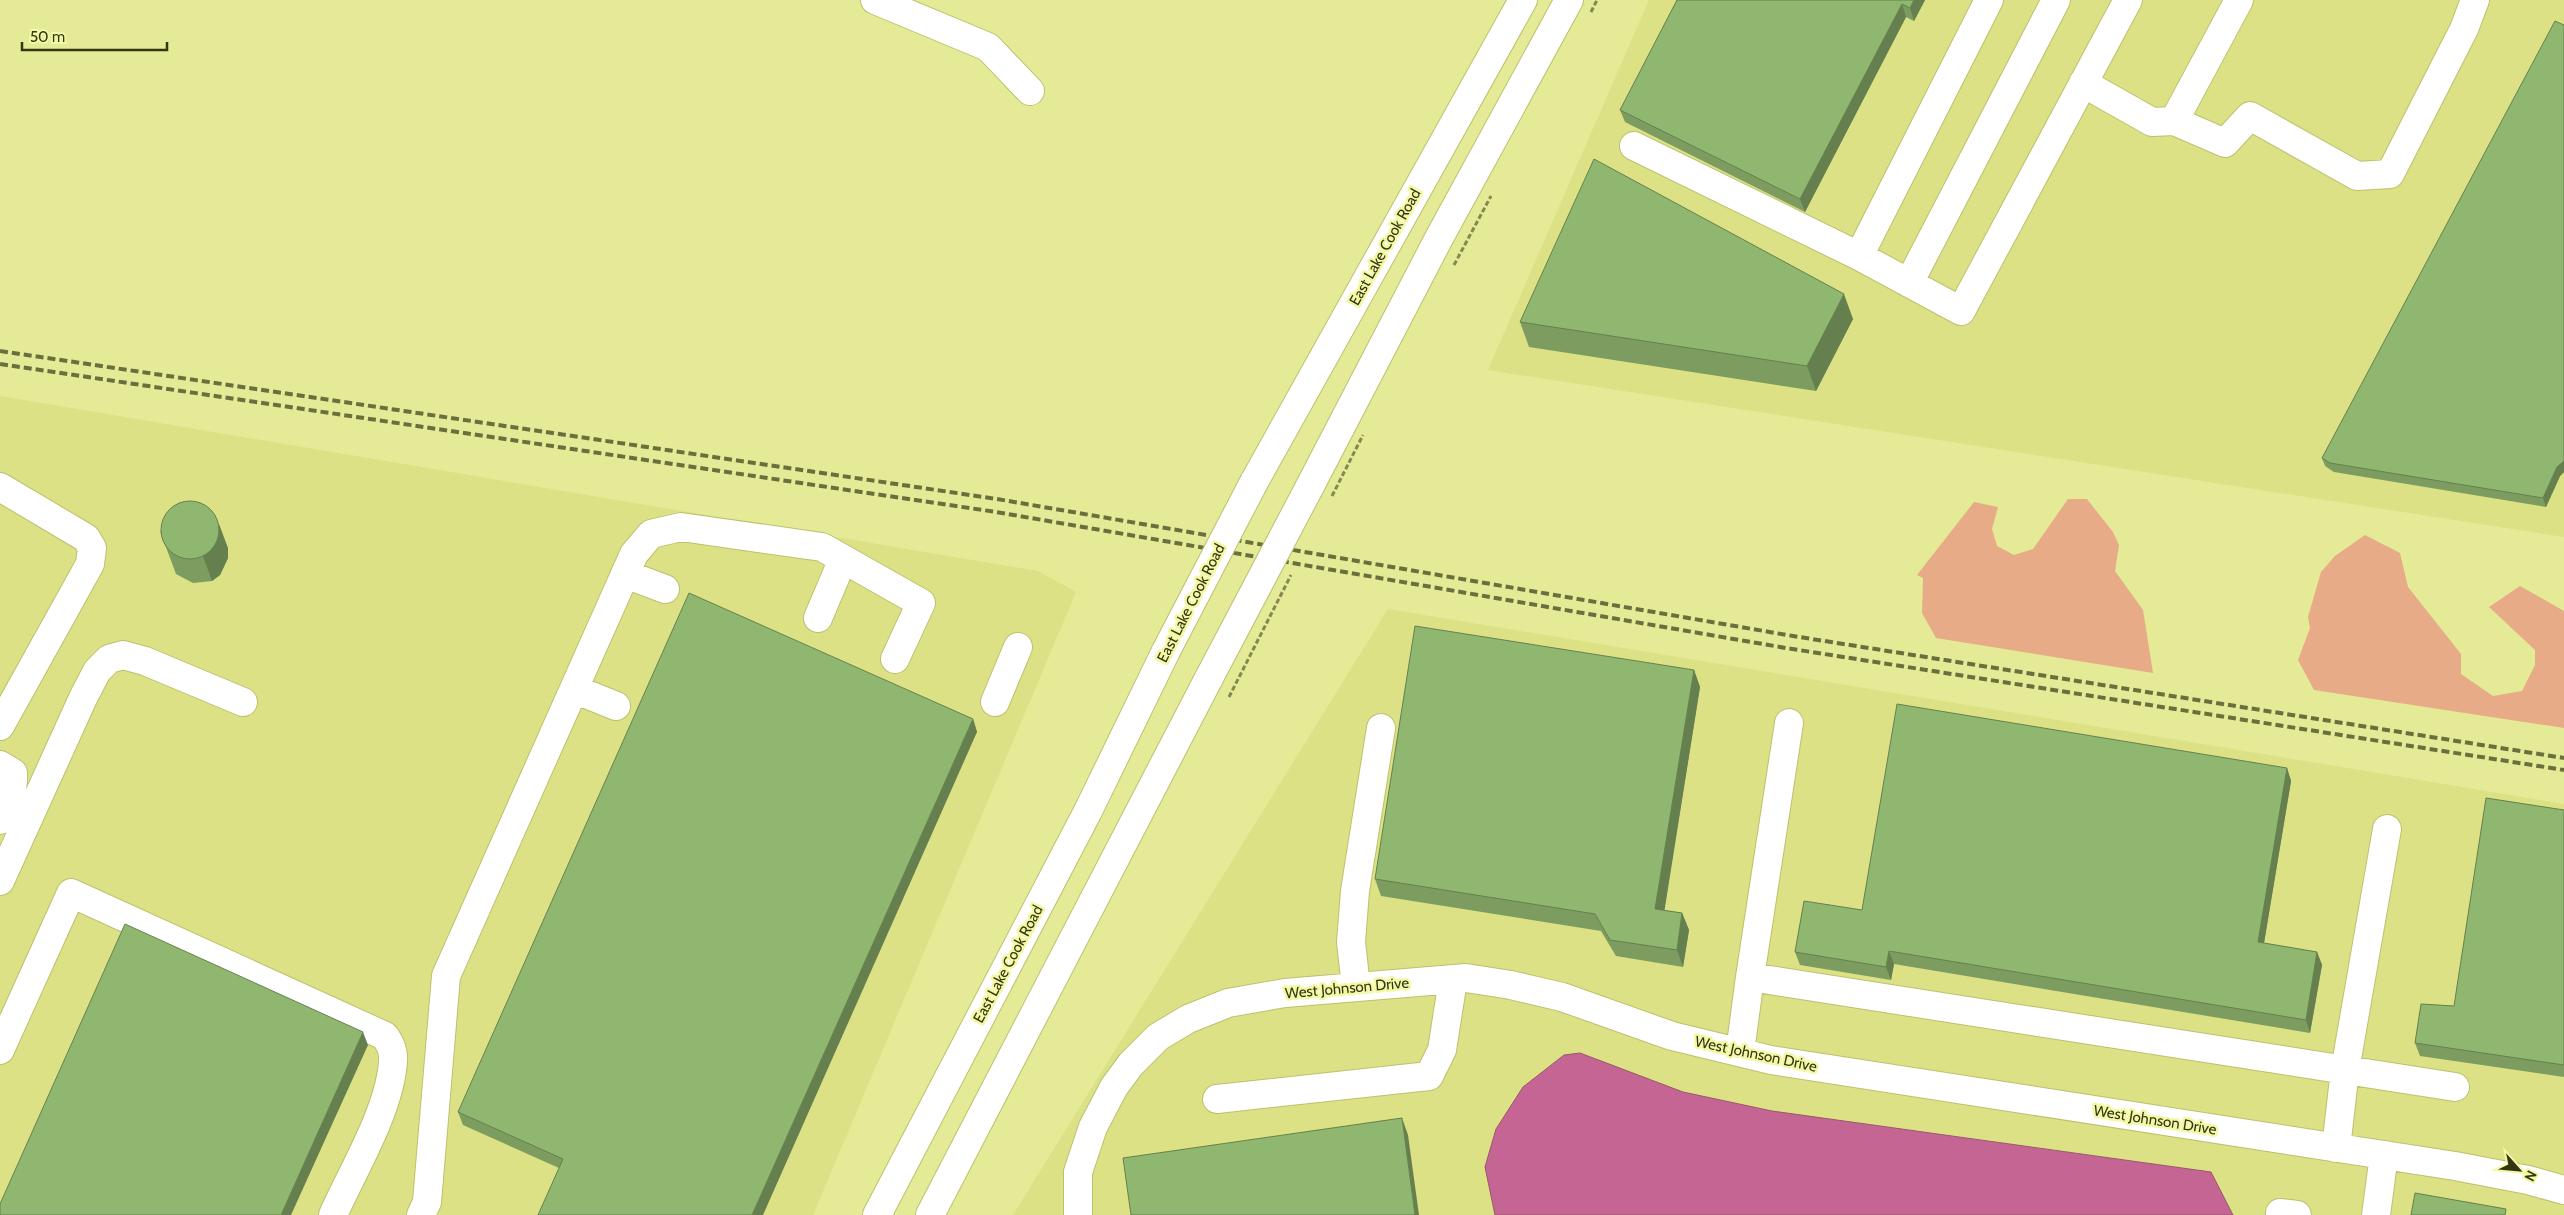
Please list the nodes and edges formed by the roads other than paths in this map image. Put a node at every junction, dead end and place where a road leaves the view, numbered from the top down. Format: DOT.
graph roads {
  1 [pos="875,0"];
  2 [pos="1523,0"];
  3 [pos="1989,0"];
  4 [pos="2056,0"];
  5 [pos="2128,0"];
  6 [pos="2239,0"];
  7 [pos="2475,0"];
  8 [pos="1578,9"];
  9 [pos="2083,83"];
  10 [pos="1030,90"];
  11 [pos="2174,121"];
  12 [pos="1634,146"];
  13 [pos="1860,256"];
  14 [pos="1909,283"];
  15 [pos="0,487"];
  16 [pos="843,559"];
  17 [pos="625,574"];
  18 [pos="665,589"];
  19 [pos="818,618"];
  20 [pos="1018,647"];
  21 [pos="895,659"];
  22 [pos="574,689"];
  23 [pos="243,702"];
  24 [pos="995,702"];
  25 [pos="616,706"];
  26 [pos="1789,723"];
  27 [pos="0,726"];
  28 [pos="1381,728"];
  29 [pos="0,766"];
  30 [pos="0,820"];
  31 [pos="2387,829"];
  32 [pos="0,882"];
  33 [pos="1750,977"];
  34 [pos="1453,980"];
  35 [pos="1356,987"];
  36 [pos="0,1050"];
  37 [pos="1740,1052"];
  38 [pos="2346,1070"];
  39 [pos="2454,1087"];
  40 [pos="1217,1099"];
  41 [pos="2336,1148"];
  42 [pos="2384,1156"];
  43 [pos="2564,1190"];
  44 [pos="333,1215"];
  45 [pos="421,1215"];
  46 [pos="877,1215"];
  47 [pos="930,1215"];
  48 [pos="1078,1215"];
  49 [pos="2280,1215"];
  50 [pos="2297,1215"];
  51 [pos="2376,1215"];
  1 -- 10 [label="main road"];
  2 -- 46 [label="main road, East Lake Cook Road, bridge"];
  3 -- 13 [label="main road"];
  4 -- 14 [label="main road"];
  5 -- 9 [label="main road"];
  6 -- 11 [label="main road"];
  7 -- 11 [label="main road"];
  8 -- 47 [label="main road, bridge"];
  9 -- 11 [label="main road"];
  9 -- 14 [label="main road"];
  12 -- 13 [label="main road"];
  13 -- 14 [label="main road"];
  15 -- 27 [label="main road"];
  16 -- 17 [label="main road"];
  16 -- 19 [label="main road"];
  16 -- 21 [label="main road"];
  17 -- 18 [label="main road"];
  17 -- 22 [label="main road"];
  20 -- 24 [label="main road"];
  22 -- 25 [label="main road"];
  22 -- 45 [label="main road"];
  23 -- 32 [label="main road"];
  26 -- 33 [label="main road"];
  28 -- 35 [label="main road"];
  29 -- 30 [label="main road"];
  31 -- 38 [label="main road"];
  33 -- 37 [label="main road"];
  33 -- 38 [label="main road"];
  34 -- 35 [label="main road, West Johnson Drive"];
  34 -- 37 [label="main road, West Johnson Drive"];
  34 -- 40 [label="main road"];
  35 -- 48 [label="main road, West Johnson Drive"];
  36 -- 44 [label="main road"];
  37 -- 41 [label="main road, West Johnson Drive"];
  38 -- 39 [label="main road"];
  38 -- 41 [label="main road"];
  41 -- 42 [label="main road, West Johnson Drive"];
  42 -- 43 [label="main road, West Johnson Drive"];
  42 -- 51 [label="main road"];
  49 -- 50 [label="main road"];
}
